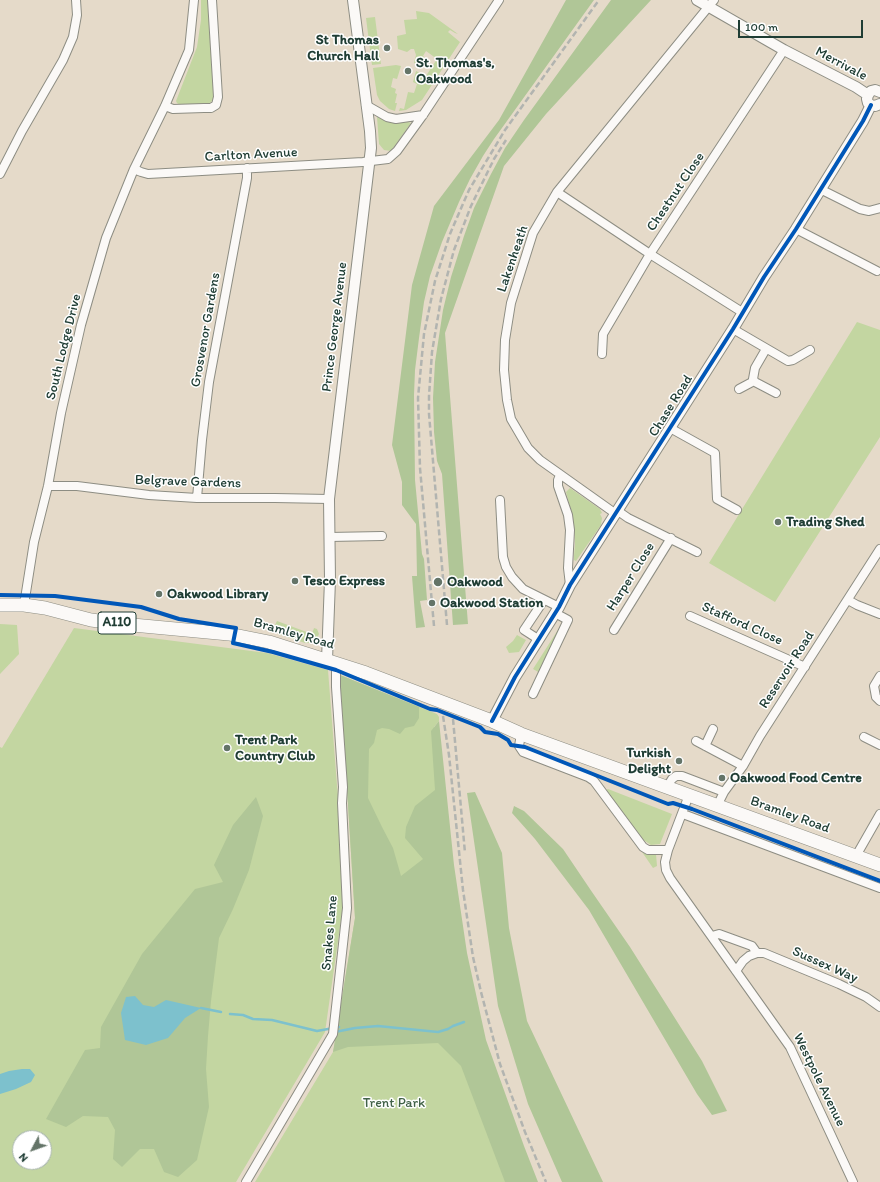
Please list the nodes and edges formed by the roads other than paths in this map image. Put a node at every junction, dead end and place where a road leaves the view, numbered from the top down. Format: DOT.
graph roads {
  1 [pos="76,0"];
  2 [pos="194,0"];
  3 [pos="212,0"];
  4 [pos="353,0"];
  5 [pos="499,0"];
  6 [pos="698,0"];
  7 [pos="711,3"];
  8 [pos="784,50"];
  9 [pos="880,91"];
  10 [pos="868,94"];
  11 [pos="366,105"];
  12 [pos="876,105"];
  13 [pos="165,106"];
  14 [pos="423,115"];
  15 [pos="370,161"];
  16 [pos="247,168"];
  17 [pos="134,169"];
  18 [pos="0,174"];
  19 [pos="820,189"];
  20 [pos="557,192"];
  21 [pos="880,208"];
  22 [pos="796,229"];
  23 [pos="650,254"];
  24 [pos="877,271"];
  25 [pos="742,312"];
  26 [pos="733,329"];
  27 [pos="766,348"];
  28 [pos="810,350"];
  29 [pos="602,354"];
  30 [pos="754,381"];
  31 [pos="740,389"];
  32 [pos="776,393"];
  33 [pos="670,428"];
  34 [pos="560,475"];
  35 [pos="48,486"];
  36 [pos="197,498"];
  37 [pos="329,499"];
  38 [pos="500,500"];
  39 [pos="737,510"];
  40 [pos="617,513"];
  41 [pos="382,536"];
  42 [pos="330,537"];
  43 [pos="671,538"];
  44 [pos="880,549"];
  45 [pos="697,552"];
  46 [pos="570,585"];
  47 [pos="544,600"];
  48 [pos="848,600"];
  49 [pos="0,606"];
  50 [pos="24,606"];
  51 [pos="557,610"];
  52 [pos="880,614"];
  53 [pos="690,616"];
  54 [pos="614,630"];
  55 [pos="538,639"];
  56 [pos="333,661"];
  57 [pos="805,667"];
  58 [pos="880,676"];
  59 [pos="533,694"];
  60 [pos="880,701"];
  61 [pos="492,721"];
  62 [pos="713,730"];
  63 [pos="864,737"];
  64 [pos="520,740"];
  65 [pos="696,741"];
  66 [pos="880,745"];
  67 [pos="704,746"];
  68 [pos="743,766"];
  69 [pos="667,787"];
  70 [pos="724,792"];
  71 [pos="689,795"];
  72 [pos="717,806"];
  73 [pos="683,814"];
  74 [pos="880,814"];
  75 [pos="668,850"];
  76 [pos="856,856"];
  77 [pos="880,865"];
  78 [pos="880,888"];
  79 [pos="712,936"];
  80 [pos="758,953"];
  81 [pos="736,971"];
  82 [pos="880,1007"];
  83 [pos="246,1182"];
  84 [pos="853,1182"];
  1 -- 18 [label="street"];
  2 -- 13 [label="street, South Lodge Drive"];
  3 -- 13 [label="street"];
  4 -- 11 [label="street, Prince George Avenue"];
  5 -- 14 [label="street, Carlton Avenue"];
  6 -- 7 [label="street, Merrivale"];
  7 -- 8 [label="street, Merrivale"];
  7 -- 20 [label="street, Lakenheath"];
  8 -- 10 [label="street, Merrivale"];
  8 -- 23 [label="street, Chestnut Close"];
  9 -- 10 [label="street"];
  10 -- 12 [label="street"];
  11 -- 14 [label="street"];
  11 -- 15 [label="street, Prince George Avenue"];
  12 -- 19 [label="street, Chase Road"];
  13 -- 17 [label="street, South Lodge Drive"];
  14 -- 15 [label="street, Carlton Avenue"];
  15 -- 16 [label="street, Carlton Avenue"];
  15 -- 37 [label="street, Prince George Avenue"];
  16 -- 17 [label="street, Carlton Avenue"];
  16 -- 36 [label="street, Grosvenor Gardens"];
  17 -- 35 [label="street, South Lodge Drive"];
  19 -- 21 [label="street"];
  19 -- 22 [label="street, Chase Road"];
  20 -- 23 [label="street"];
  20 -- 34 [label="street, Lakenheath"];
  22 -- 24 [label="street"];
  22 -- 25 [label="street, Chase Road"];
  23 -- 25 [label="street"];
  23 -- 29 [label="street, Chestnut Close"];
  25 -- 26 [label="street, Chase Road"];
  26 -- 27 [label="street"];
  26 -- 33 [label="street, Chase Road"];
  27 -- 28 [label="street"];
  27 -- 30 [label="street"];
  30 -- 31 [label="street"];
  30 -- 32 [label="street"];
  33 -- 39 [label="street"];
  33 -- 40 [label="street, Chase Road"];
  34 -- 40 [label="street, Lakenheath"];
  34 -- 46 [label="street"];
  35 -- 36 [label="street, Belgrave Gardens"];
  35 -- 50 [label="street, South Lodge Drive"];
  36 -- 37 [label="street, Belgrave Gardens"];
  37 -- 42 [label="street, Prince George Avenue"];
  38 -- 47 [label="street"];
  40 -- 43 [label="street, Lakenheath"];
  40 -- 46 [label="street, Chase Road"];
  41 -- 42 [label="street"];
  42 -- 56 [label="street, Prince George Avenue"];
  43 -- 45 [label="street, Lakenheath"];
  43 -- 54 [label="street, Harper Close"];
  44 -- 48 [label="street, Reservoir Road"];
  46 -- 51 [label="street, Chase Road"];
  47 -- 51 [label="street"];
  47 -- 55 [label="street"];
  48 -- 52 [label="street"];
  48 -- 57 [label="street, Reservoir Road"];
  49 -- 50 [label="main road, Bramley Road / A110"];
  50 -- 56 [label="main road, Bramley Road / A110"];
  51 -- 55 [label="street, Chase Road"];
  51 -- 59 [label="street"];
  53 -- 57 [label="street, Stafford Close"];
  55 -- 61 [label="street, Chase Road"];
  56 -- 61 [label="main road, Bramley Road / A110"];
  56 -- 83 [label="street, Snakes Lane"];
  57 -- 68 [label="street, Reservoir Road"];
  58 -- 60 [label="street"];
  61 -- 64 [label="main road, Bramley Road / A110"];
  62 -- 67 [label="street"];
  63 -- 66 [label="street"];
  64 -- 69 [label="main road, Bramley Road / A110"];
  64 -- 75 [label="street, Bramley Road"];
  65 -- 67 [label="street"];
  67 -- 68 [label="street"];
  68 -- 70 [label="street, Reservoir Road"];
  69 -- 70 [label="street"];
  69 -- 71 [label="main road, Bramley Road / A110"];
  70 -- 72 [label="street, Reservoir Road"];
  71 -- 72 [label="main road, Bramley Road / A110"];
  71 -- 73 [label="street"];
  72 -- 76 [label="main road, Bramley Road / A110"];
  73 -- 75 [label="street"];
  73 -- 78 [label="street"];
  74 -- 76 [label="street"];
  75 -- 79 [label="street"];
  76 -- 77 [label="main road, Bramley Road / A110"];
  79 -- 80 [label="street, Sussex Way"];
  79 -- 81 [label="street, Westpole Avenue"];
  80 -- 81 [label="street"];
  80 -- 82 [label="street, Sussex Way"];
  81 -- 84 [label="street, Westpole Avenue"];
}
